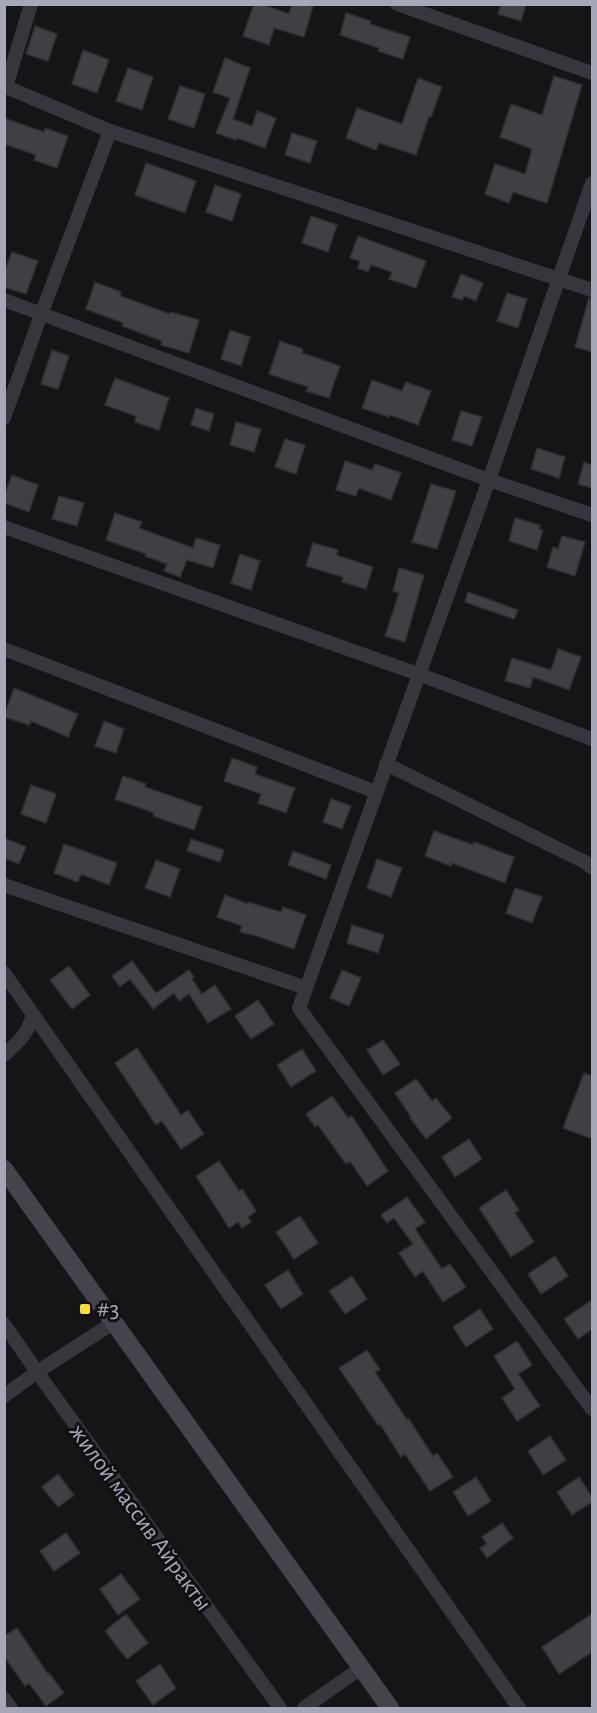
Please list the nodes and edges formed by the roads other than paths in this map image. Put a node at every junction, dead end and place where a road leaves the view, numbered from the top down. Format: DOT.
graph roads {
  1 [pos="31,4"];
  2 [pos="397,4"];
  3 [pos="592,73"];
  4 [pos="5,87"];
  5 [pos="110,131"];
  6 [pos="592,183"];
  7 [pos="559,278"];
  8 [pos="592,290"];
  9 [pos="4,300"];
  10 [pos="42,312"];
  11 [pos="4,418"];
  12 [pos="489,480"];
  13 [pos="592,515"];
  14 [pos="4,527"];
  15 [pos="4,649"];
  16 [pos="418,674"];
  17 [pos="592,739"];
  18 [pos="387,764"];
  19 [pos="376,792"];
  20 [pos="592,868"];
  21 [pos="4,885"];
  22 [pos="4,973"];
  23 [pos="306,988"];
  24 [pos="33,1014"];
  25 [pos="4,1055"];
  26 [pos="4,1169"];
  27 [pos="113,1323"];
  28 [pos="4,1324"];
  29 [pos="37,1372"];
  30 [pos="4,1396"];
  31 [pos="592,1409"];
  32 [pos="361,1668"];
  33 [pos="4,1700"];
  34 [pos="11,1708"];
  35 [pos="280,1708"];
  36 [pos="304,1708"];
  37 [pos="390,1708"];
  38 [pos="519,1708"];
  1 -- 4 [label="street"];
  2 -- 3 [label="street"];
  4 -- 5 [label="street"];
  5 -- 7 [label="street"];
  5 -- 10 [label="street"];
  6 -- 7 [label="street"];
  7 -- 8 [label="street"];
  7 -- 12 [label="street"];
  9 -- 10 [label="street"];
  10 -- 11 [label="street"];
  10 -- 12 [label="street"];
  12 -- 13 [label="street"];
  12 -- 16 [label="street"];
  14 -- 16 [label="street"];
  15 -- 19 [label="street"];
  16 -- 17 [label="street"];
  16 -- 18 [label="street"];
  18 -- 19 [label="street"];
  18 -- 20 [label="street"];
  19 -- 23 [label="street"];
  21 -- 23 [label="street"];
  22 -- 24 [label="street"];
  23 -- 31 [label="street"];
  24 -- 25 [label="street"];
  24 -- 38 [label="street"];
  26 -- 27 [label="main road"];
  27 -- 29 [label="street"];
  27 -- 32 [label="main road"];
  28 -- 29 [label="street, жилой массив Айракты"];
  29 -- 30 [label="street"];
  29 -- 35 [label="street, жилой массив Айракты"];
  32 -- 36 [label="street"];
  32 -- 37 [label="main road"];
  33 -- 34 [label="street"];
}
